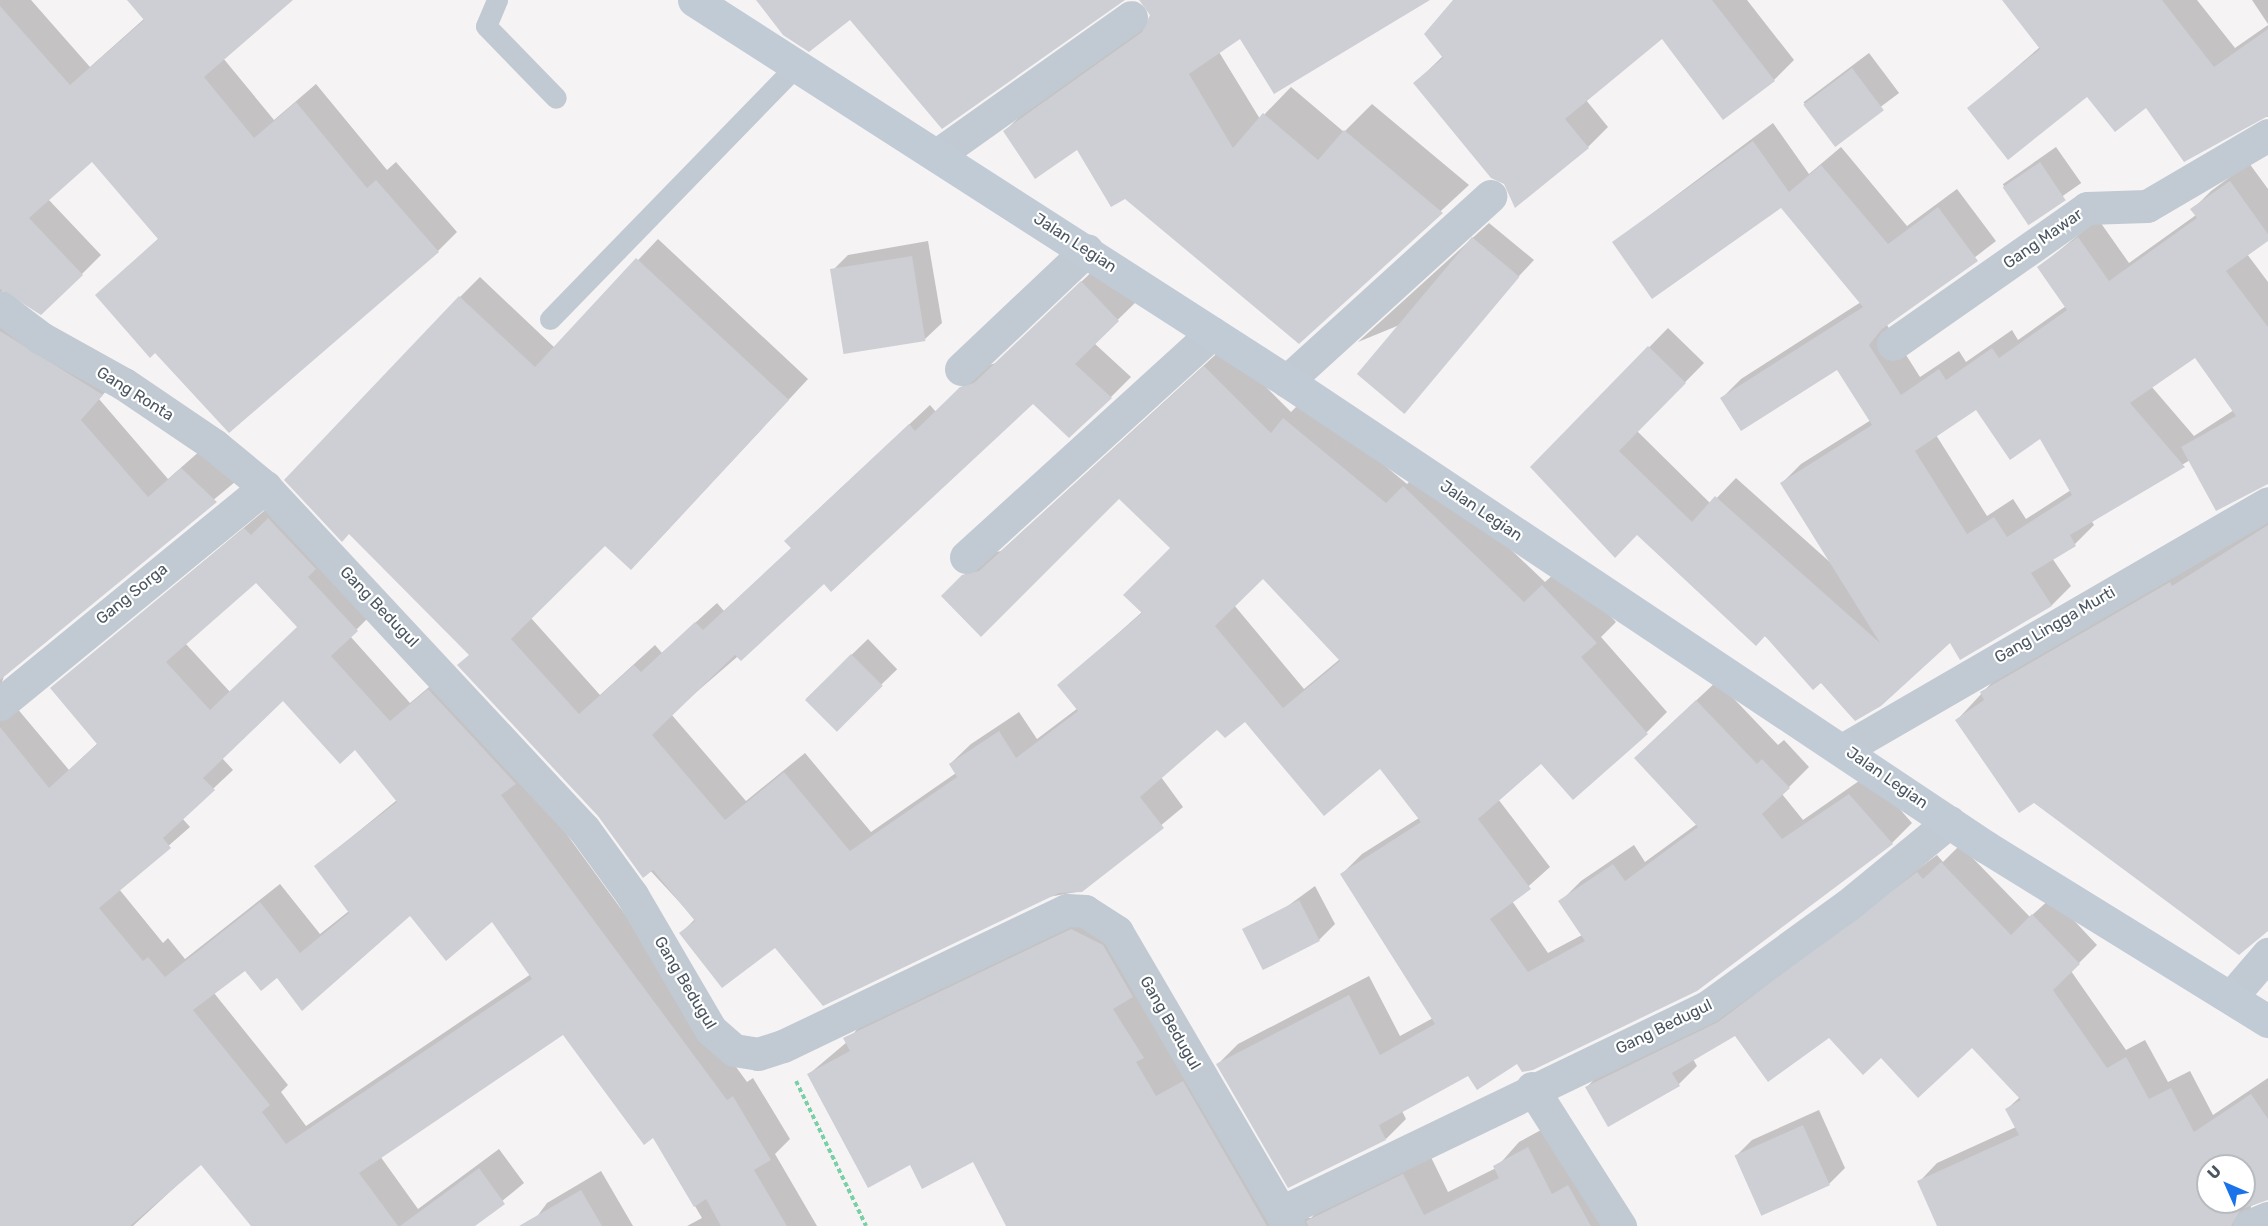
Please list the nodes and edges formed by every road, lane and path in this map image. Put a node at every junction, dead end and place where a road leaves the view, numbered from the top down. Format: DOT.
graph roads {
  1 [pos="497,0"];
  2 [pos="694,0"];
  3 [pos="1131,16"];
  4 [pos="797,65"];
  5 [pos="556,98"];
  6 [pos="2268,135"];
  7 [pos="937,155"];
  8 [pos="1490,196"];
  9 [pos="1087,250"];
  10 [pos="0,307"];
  11 [pos="550,319"];
  12 [pos="1212,333"];
  13 [pos="1893,344"];
  14 [pos="961,369"];
  15 [pos="1287,381"];
  16 [pos="266,487"];
  17 [pos="2268,503"];
  18 [pos="966,556"];
  19 [pos="0,704"];
  20 [pos="1844,748"];
  21 [pos="1949,822"];
  22 [pos="2268,954"];
  23 [pos="2231,997"];
  24 [pos="2268,1021"];
  25 [pos="783,1046"];
  26 [pos="1532,1088"];
  27 [pos="2268,1218"];
  28 [pos="1285,1219"];
  29 [pos="866,1226"];
  30 [pos="1620,1226"];
  31 [pos="2249,1226"];
  1 -- 5 [label="lane"];
  2 -- 4 [label="main road, Jalan Legian"];
  3 -- 7 [label="street"];
  4 -- 7 [label="main road, Jalan Legian"];
  4 -- 11 [label="lane"];
  6 -- 13 [label="street, Gang Mawar"];
  7 -- 9 [label="main road, Jalan Legian"];
  8 -- 15 [label="street"];
  9 -- 12 [label="main road, Jalan Legian"];
  9 -- 14 [label="street"];
  10 -- 16 [label="street, Gang Ronta"];
  12 -- 15 [label="main road, Jalan Legian"];
  12 -- 18 [label="street"];
  15 -- 20 [label="main road, Jalan Legian"];
  16 -- 19 [label="street, Gang Sorga"];
  16 -- 25 [label="street, Gang Bedugul"];
  17 -- 20 [label="street, Gang Lingga Murti"];
  20 -- 21 [label="main road, Jalan Legian"];
  21 -- 23 [label="main road, Jalan Legian"];
  21 -- 26 [label="street, Gang Bedugul"];
  22 -- 23 [label="street"];
  23 -- 24 [label="main road, Jalan Legian"];
  25 -- 28 [label="street, Gang Bedugul"];
  25 -- 29 [label="path"];
  26 -- 28 [label="street, Gang Bedugul"];
  26 -- 30 [label="street"];
  27 -- 31 [label="street"];
}
